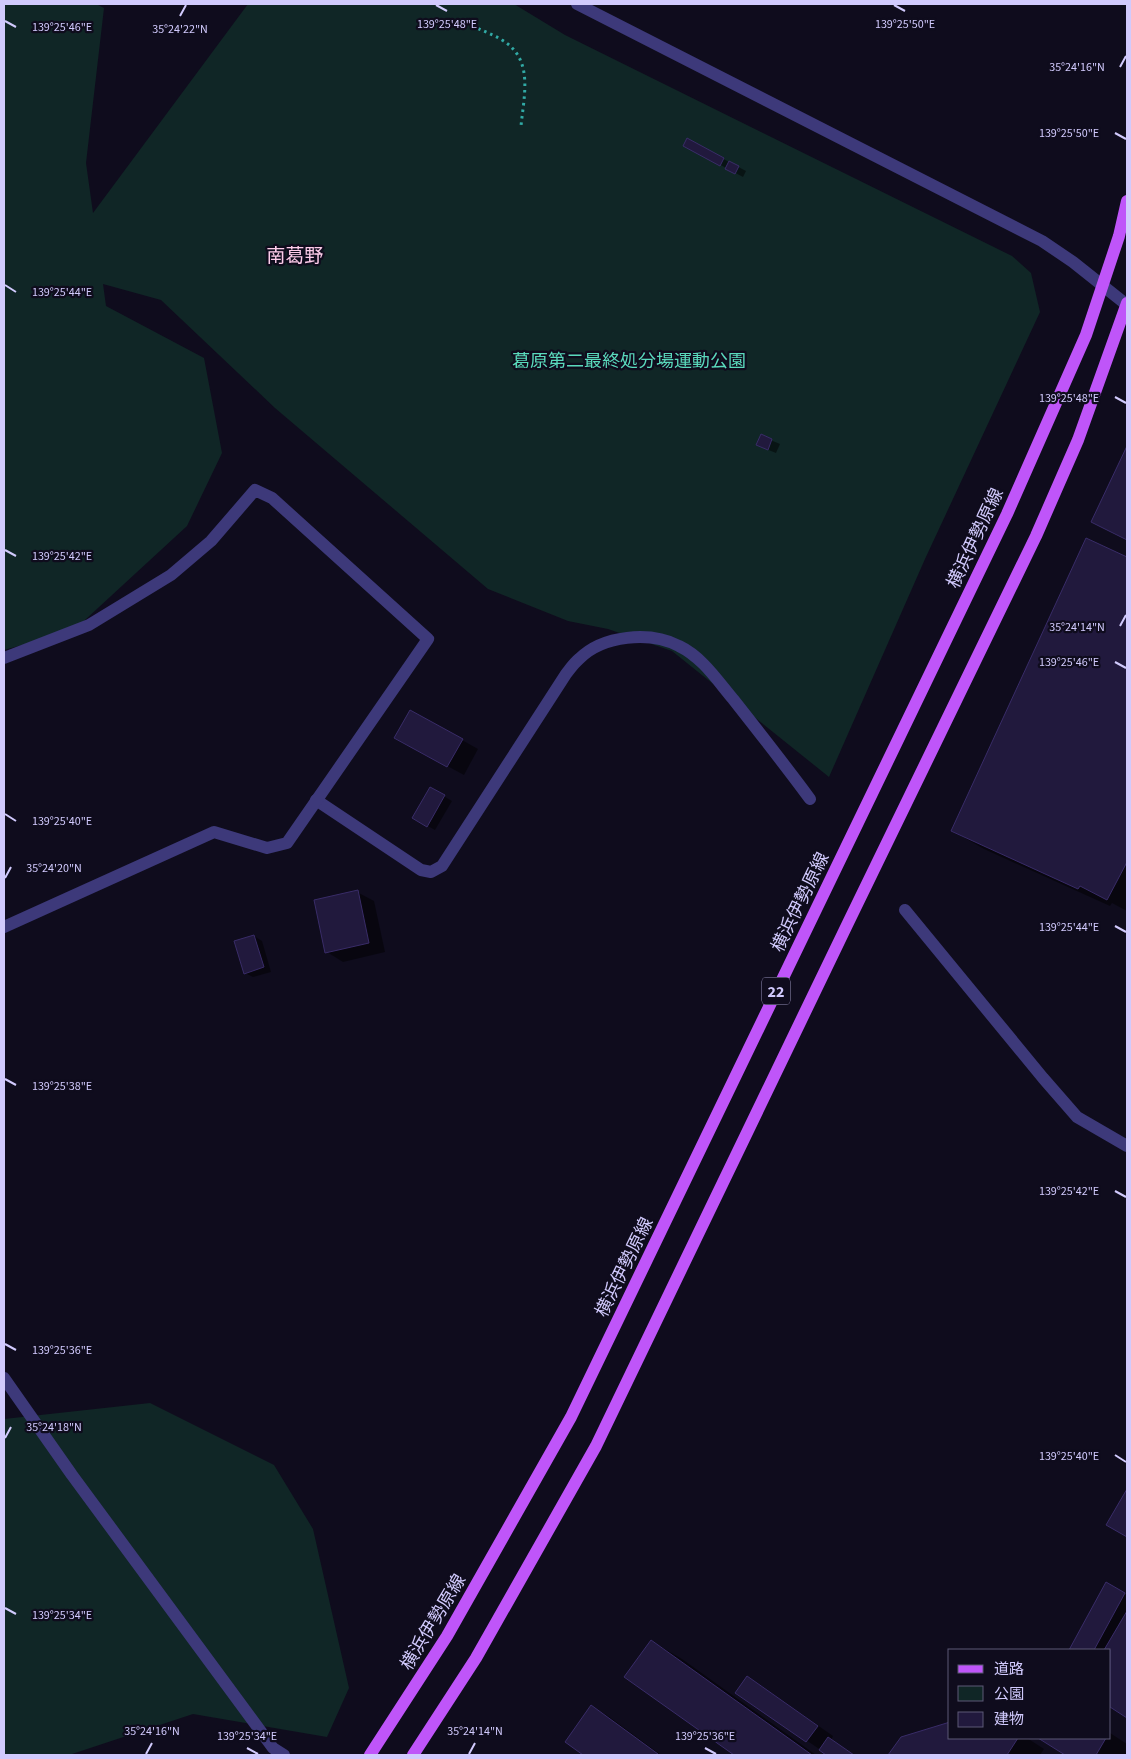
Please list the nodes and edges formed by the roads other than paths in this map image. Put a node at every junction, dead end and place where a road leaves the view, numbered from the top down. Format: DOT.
graph roads {
  1 [pos="577,4"];
  2 [pos="1127,201"];
  3 [pos="1103,286"];
  4 [pos="1127,304"];
  5 [pos="4,658"];
  6 [pos="810,799"];
  7 [pos="316,800"];
  8 [pos="905,910"];
  9 [pos="4,927"];
  10 [pos="1127,1146"];
  11 [pos="4,1378"];
  12 [pos="284,1755"];
  13 [pos="370,1755"];
  14 [pos="413,1755"];
  1 -- 3 [label="street"];
  2 -- 3 [label="main road, 横浜伊勢原線 / 22"];
  3 -- 4 [label="street"];
  3 -- 13 [label="main road, 横浜伊勢原線 / 22"];
  4 -- 14 [label="main road, 22"];
  5 -- 7 [label="street"];
  6 -- 7 [label="street"];
  7 -- 9 [label="street"];
  8 -- 10 [label="street"];
  11 -- 12 [label="street"];
}
